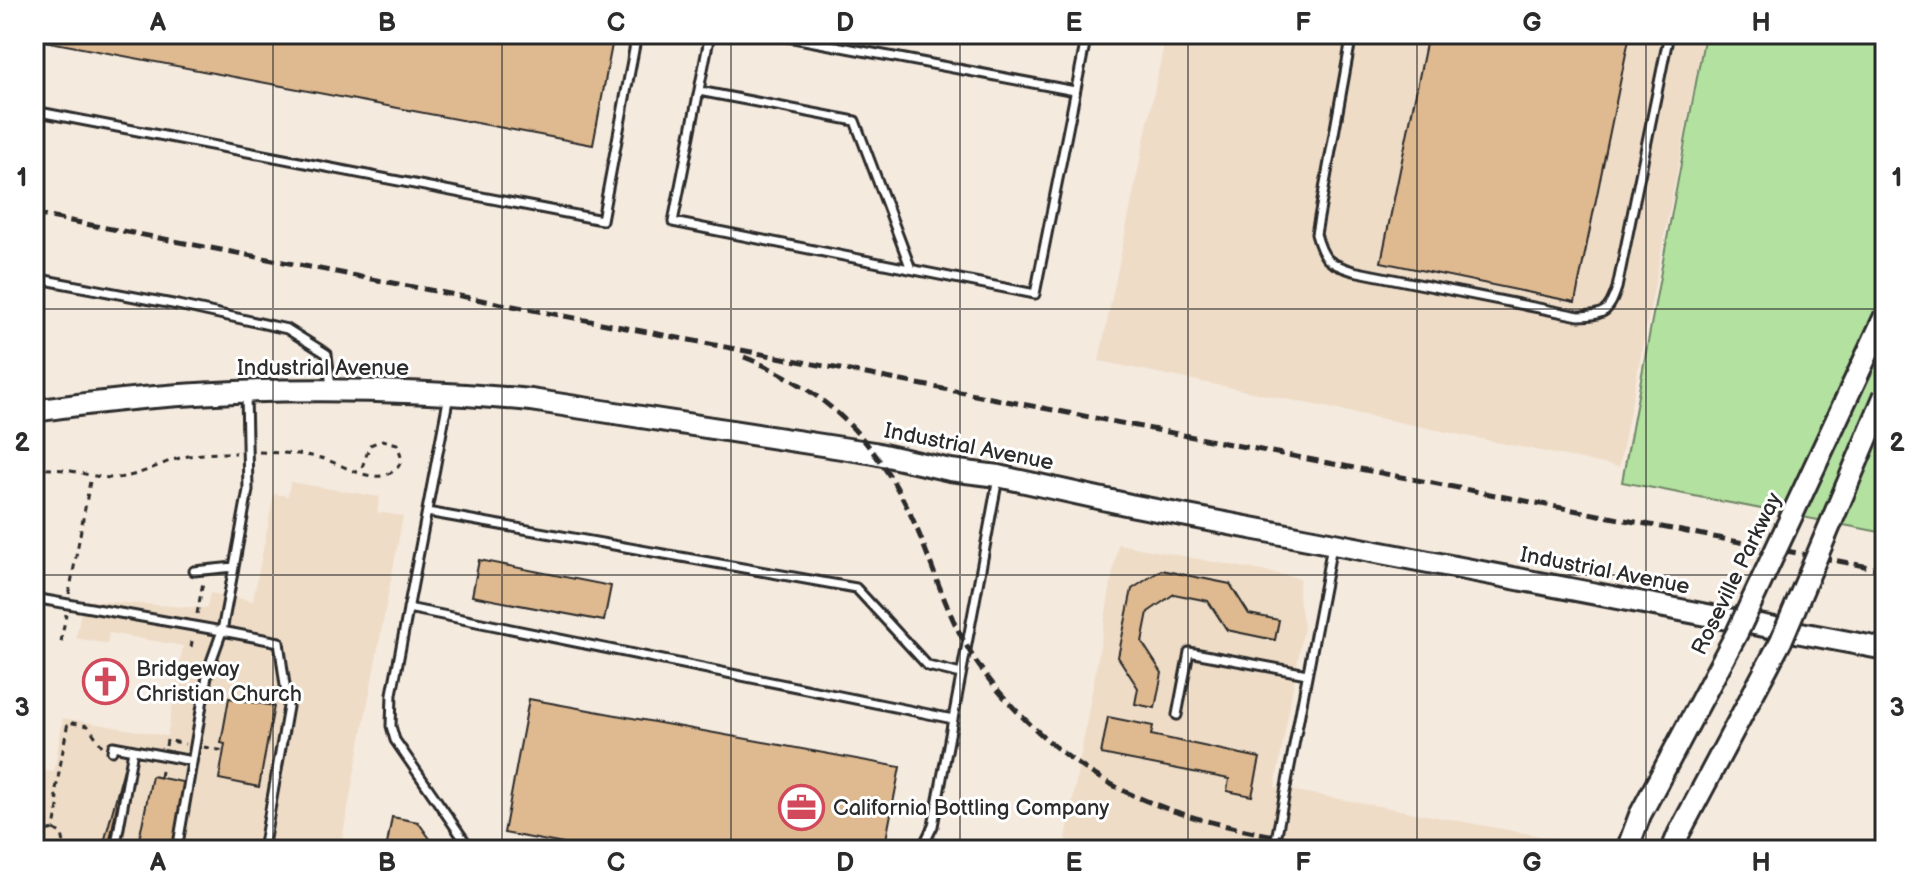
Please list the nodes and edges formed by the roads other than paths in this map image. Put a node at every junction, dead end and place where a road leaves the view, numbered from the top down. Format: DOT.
graph roads {
  1 [pos="637,34"];
  2 [pos="710,34"];
  3 [pos="772,34"];
  4 [pos="1087,34"];
  5 [pos="1352,34"];
  6 [pos="1669,34"];
  7 [pos="699,91"];
  8 [pos="1075,91"];
  9 [pos="34,111"];
  10 [pos="911,269"];
  11 [pos="34,278"];
  12 [pos="1885,316"];
  13 [pos="332,390"];
  14 [pos="246,391"];
  15 [pos="449,393"];
  16 [pos="1885,395"];
  17 [pos="34,411"];
  18 [pos="998,476"];
  19 [pos="427,512"];
  20 [pos="1332,543"];
  21 [pos="234,567"];
  22 [pos="194,571"];
  23 [pos="34,598"];
  24 [pos="408,608"];
  25 [pos="222,631"];
  26 [pos="1885,649"];
  27 [pos="961,674"];
  28 [pos="1307,674"];
  29 [pos="1177,715"];
  30 [pos="953,719"];
  31 [pos="133,750"];
  32 [pos="112,751"];
  33 [pos="192,761"];
  34 [pos="115,850"];
  35 [pos="177,850"];
  36 [pos="263,850"];
  37 [pos="471,850"];
  38 [pos="921,850"];
  39 [pos="1274,850"];
  40 [pos="1627,850"];
  41 [pos="1672,850"];
  1 -- 9 [label="lane"];
  2 -- 7 [label="lane"];
  3 -- 8 [label="lane"];
  4 -- 8 [label="lane"];
  5 -- 6 [label="lane"];
  7 -- 10 [label="lane"];
  7 -- 10 [label="lane"];
  8 -- 10 [label="lane"];
  11 -- 13 [label="lane"];
  12 -- 40 [label="street, Roseville Parkway, bridge"];
  13 -- 14 [label="street, Industrial Avenue"];
  13 -- 15 [label="street, Industrial Avenue"];
  14 -- 17 [label="street, Industrial Avenue"];
  14 -- 21 [label="lane"];
  15 -- 18 [label="street, Industrial Avenue"];
  15 -- 19 [label="lane"];
  16 -- 41 [label="street, bridge"];
  18 -- 20 [label="street, Industrial Avenue"];
  18 -- 27 [label="lane"];
  19 -- 24 [label="lane"];
  19 -- 27 [label="lane"];
  20 -- 26 [label="street, Industrial Avenue"];
  20 -- 28 [label="lane"];
  21 -- 22 [label="lane"];
  21 -- 25 [label="lane"];
  23 -- 25 [label="lane"];
  24 -- 30 [label="lane"];
  24 -- 37 [label="lane"];
  25 -- 33 [label="lane"];
  25 -- 36 [label="lane"];
  27 -- 30 [label="lane"];
  28 -- 29 [label="lane"];
  28 -- 39 [label="lane"];
  30 -- 38 [label="lane"];
  31 -- 32 [label="lane"];
  31 -- 33 [label="lane"];
  31 -- 34 [label="lane"];
  33 -- 35 [label="lane"];
}
